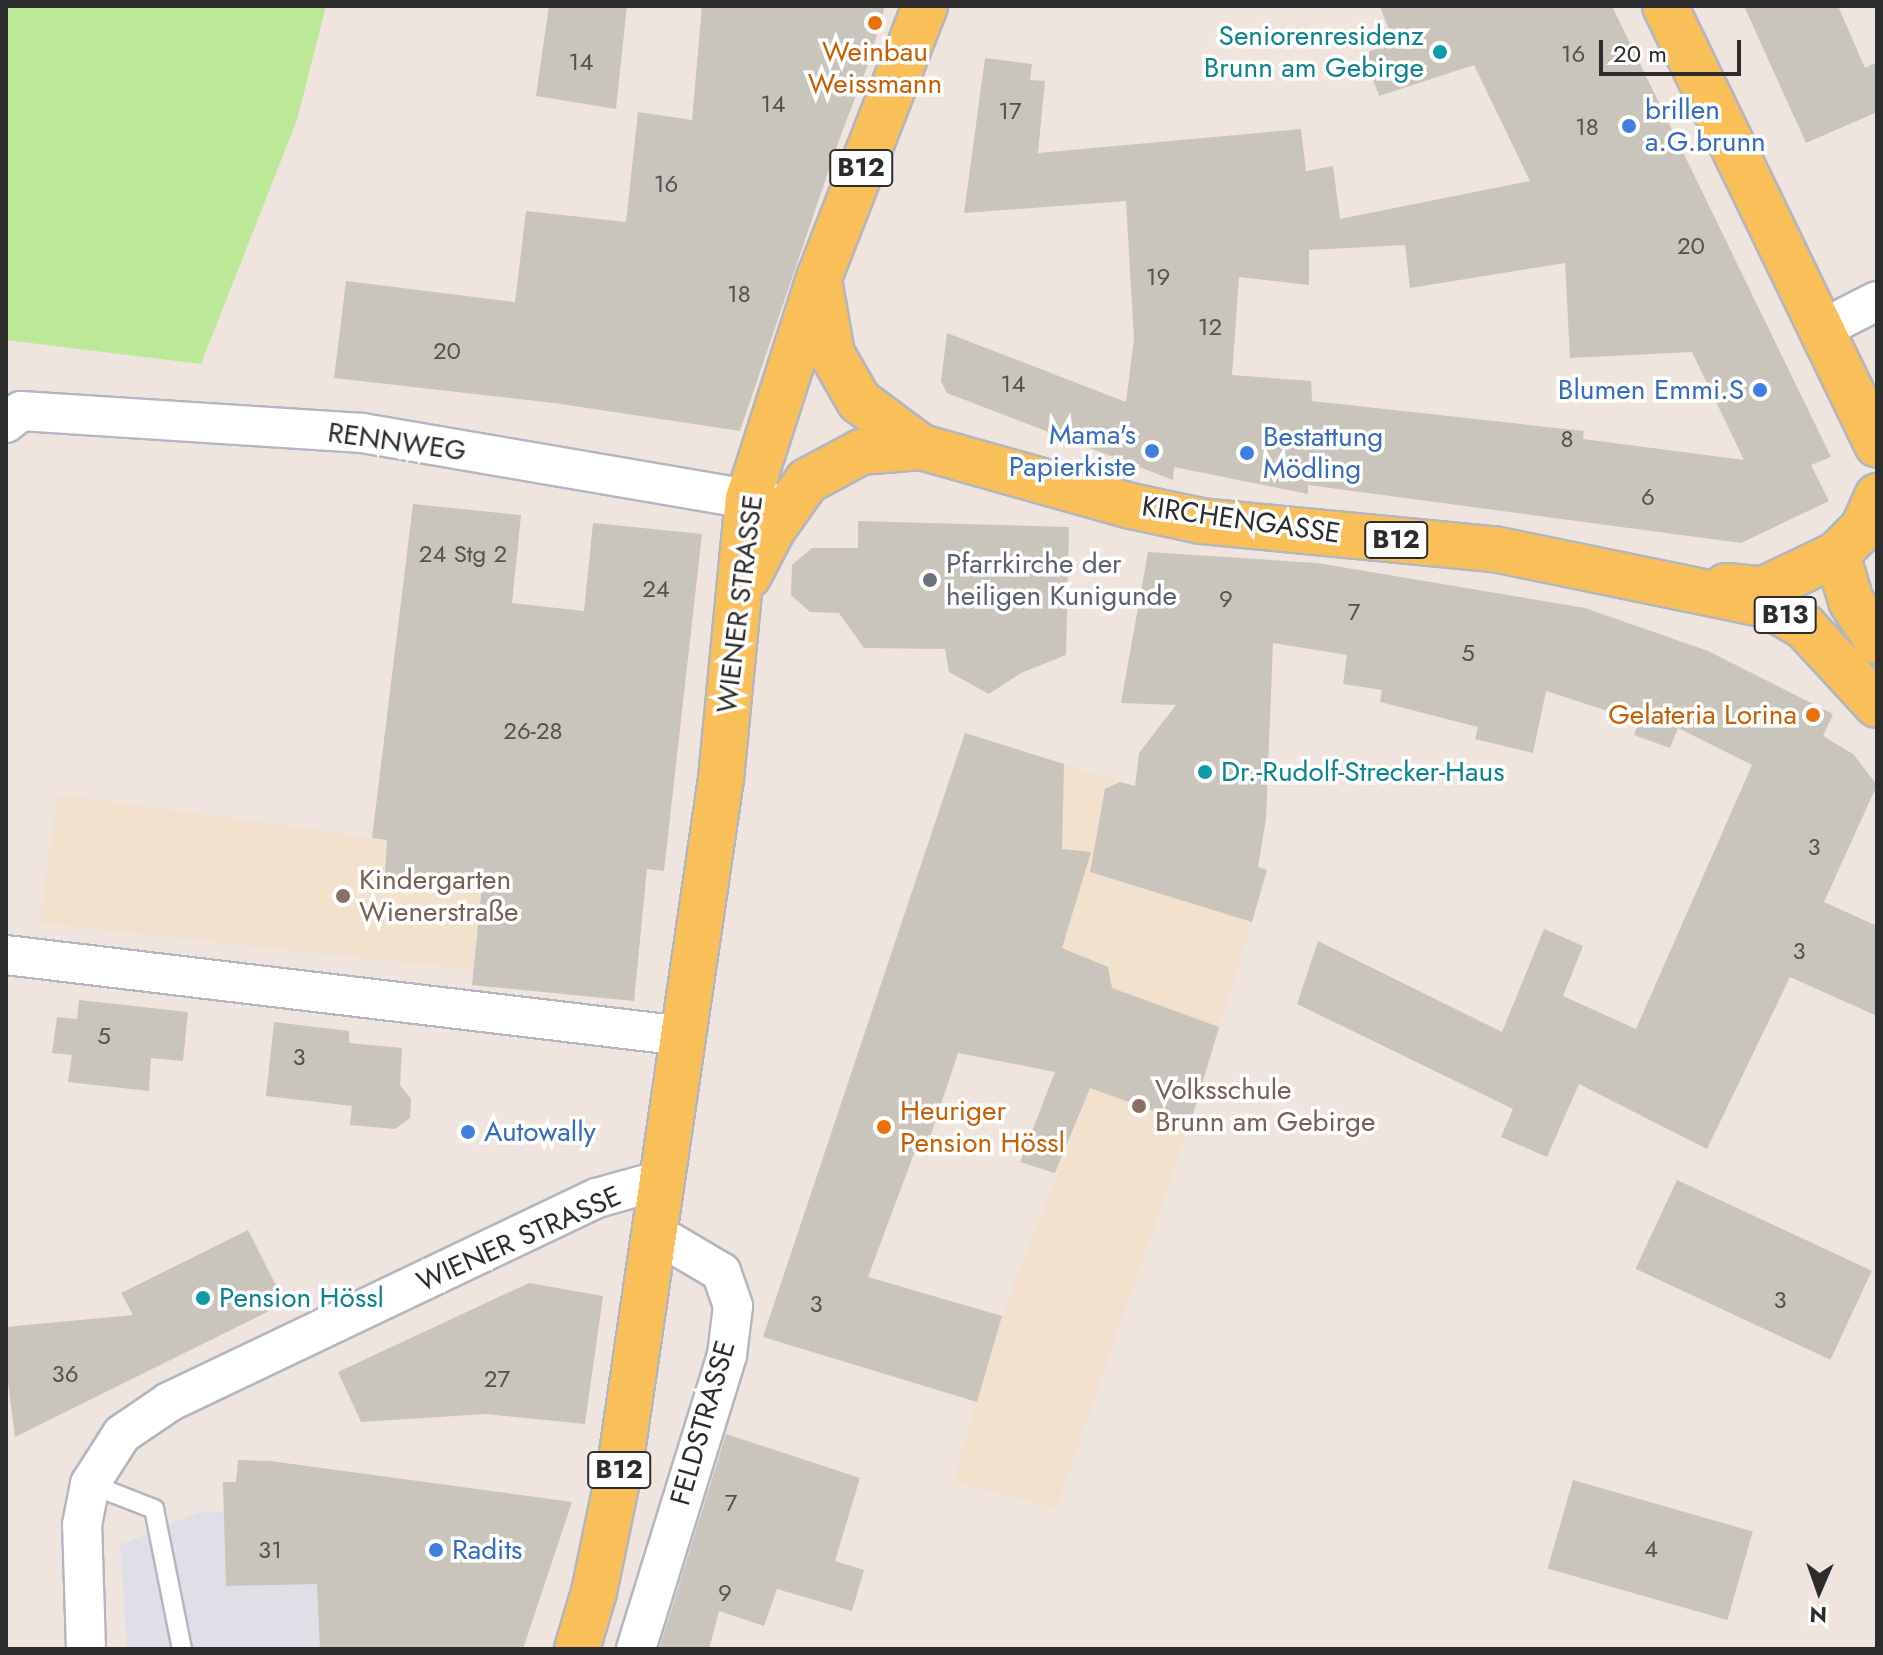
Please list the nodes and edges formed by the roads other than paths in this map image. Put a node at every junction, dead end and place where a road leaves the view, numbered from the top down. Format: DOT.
graph roads {
  1 [pos="925,6"];
  2 [pos="1665,6"];
  3 [pos="819,278"];
  4 [pos="1877,301"];
  5 [pos="1820,330"];
  6 [pos="6,423"];
  7 [pos="1877,444"];
  8 [pos="921,447"];
  9 [pos="1877,496"];
  10 [pos="768,503"];
  11 [pos="1837,554"];
  12 [pos="1660,582"];
  13 [pos="739,595"];
  14 [pos="1877,641"];
  15 [pos="1877,705"];
  16 [pos="6,955"];
  17 [pos="683,1036"];
  18 [pos="661,1180"];
  19 [pos="653,1232"];
  20 [pos="90,1484"];
  21 [pos="86,1649"];
  22 [pos="182,1649"];
  23 [pos="577,1649"];
  24 [pos="636,1649"];
  1 -- 3 [label="main road, WIENER STRASSE / B12"];
  2 -- 5 [label="main road"];
  3 -- 8 [label="main road, KIRCHENGASSE / B12"];
  3 -- 10 [label="main road, WIENER STRASSE / B12"];
  4 -- 5 [label="street"];
  5 -- 7 [label="main road"];
  6 -- 10 [label="street, RENNWEG"];
  8 -- 10 [label="main road, KIRCHENGASSE / B12"];
  8 -- 12 [label="main road, KIRCHENGASSE / B12"];
  9 -- 11 [label="main road, B12"];
  10 -- 13 [label="main road, KIRCHENGASSE / B12"];
  11 -- 12 [label="main road, B12"];
  11 -- 14 [label="main road, B13"];
  12 -- 15 [label="main road, B13"];
  13 -- 17 [label="main road, WIENER STRASSE / B12"];
  16 -- 17 [label="street"];
  17 -- 18 [label="main road, WIENER STRASSE / B12"];
  18 -- 19 [label="main road, WIENER STRASSE / B12"];
  18 -- 20 [label="street, WIENER STRASSE"];
  19 -- 23 [label="main road, WIENER STRASSE / B12"];
  19 -- 24 [label="street, FELDSTRASSE"];
  20 -- 21 [label="street"];
  20 -- 22 [label="lane"];
}
